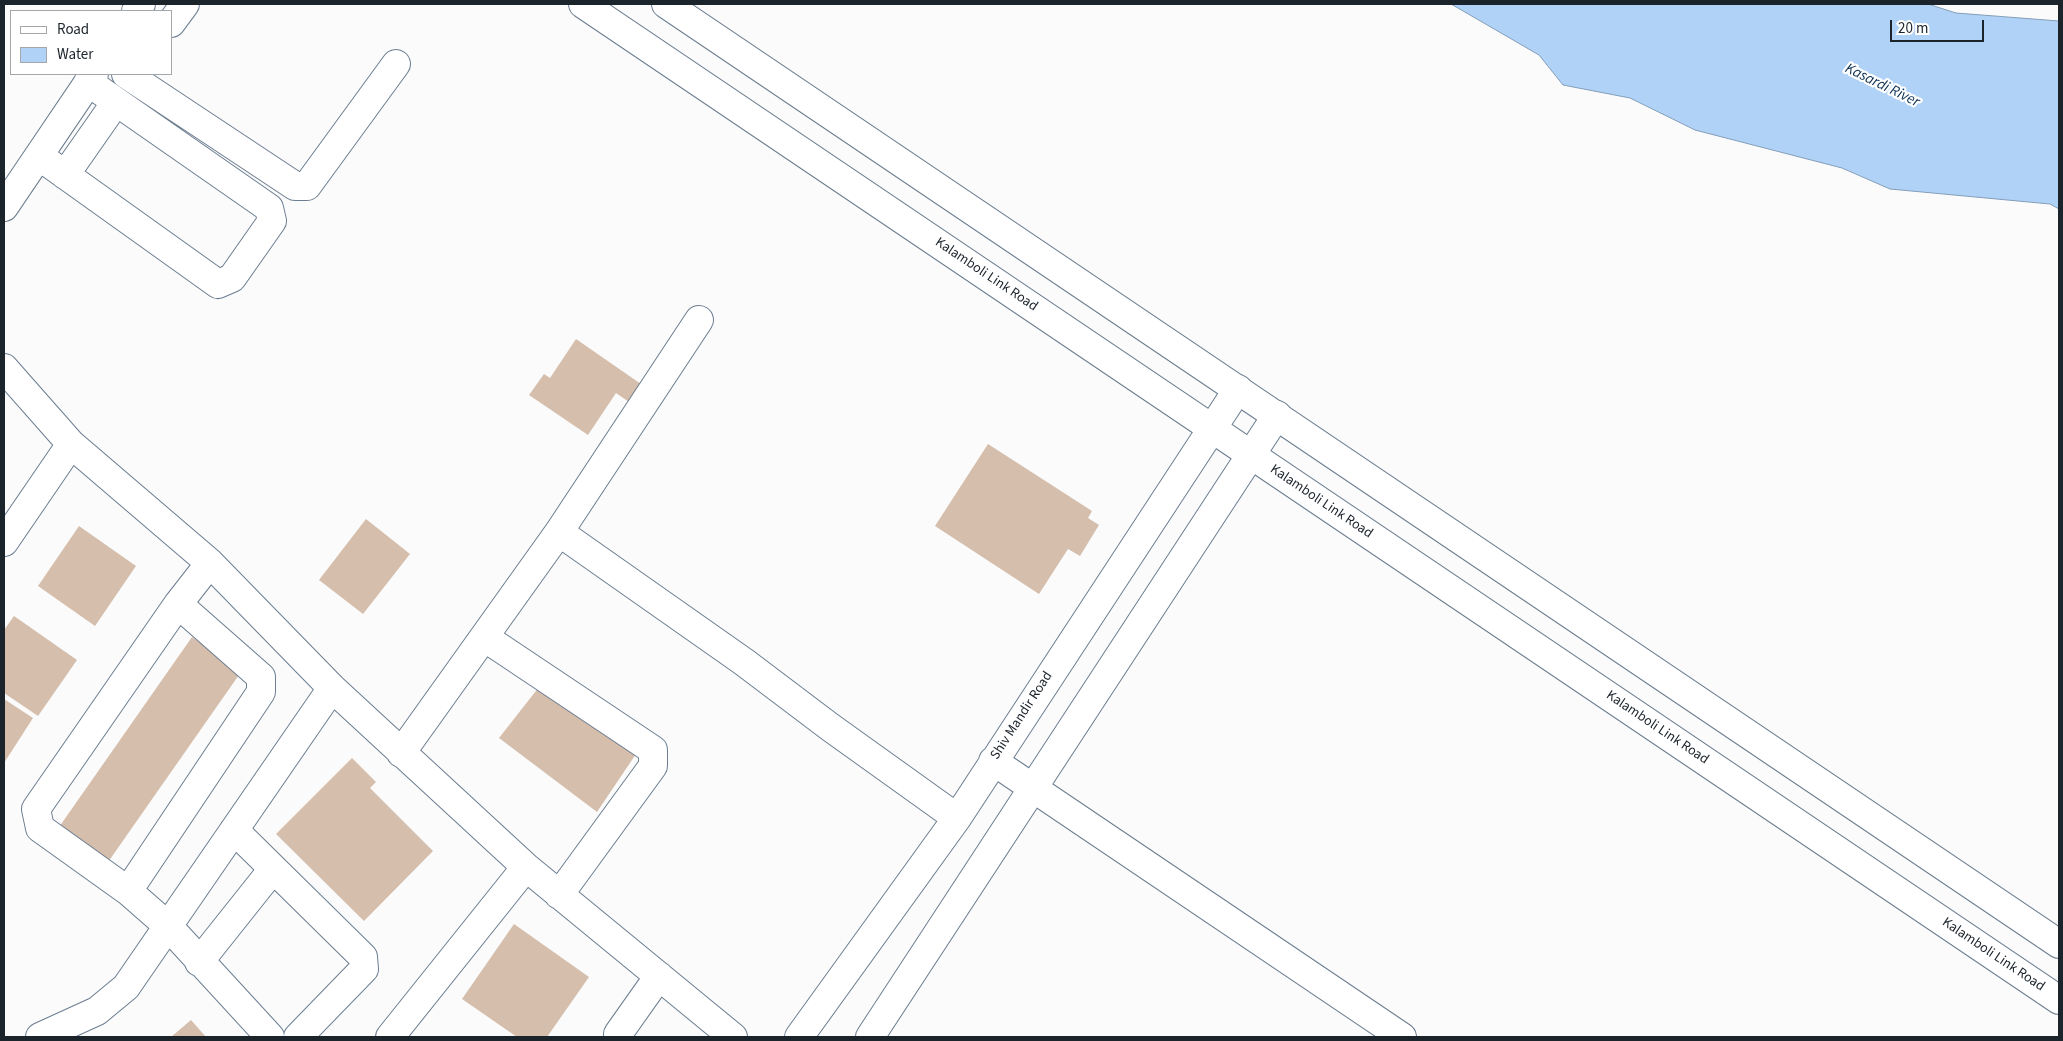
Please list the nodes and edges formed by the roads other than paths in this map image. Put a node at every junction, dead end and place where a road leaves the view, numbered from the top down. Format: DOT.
graph roads {
  1 [pos="185,4"];
  2 [pos="583,4"];
  3 [pos="666,4"];
  4 [pos="172,22"];
  5 [pos="396,64"];
  6 [pos="132,75"];
  7 [pos="91,78"];
  8 [pos="116,102"];
  9 [pos="38,156"];
  10 [pos="65,175"];
  11 [pos="4,207"];
  12 [pos="699,320"];
  13 [pos="4,368"];
  14 [pos="1238,388"];
  15 [pos="1276,415"];
  16 [pos="1212,428"];
  17 [pos="71,444"];
  18 [pos="1251,454"];
  19 [pos="559,532"];
  20 [pos="4,542"];
  21 [pos="210,563"];
  22 [pos="178,604"];
  23 [pos="484,638"];
  24 [pos="332,688"];
  25 [pos="401,753"];
  26 [pos="993,760"];
  27 [pos="1032,787"];
  28 [pos="957,818"];
  29 [pos="234,830"];
  30 [pos="526,867"];
  31 [pos="274,868"];
  32 [pos="128,890"];
  33 [pos="559,895"];
  34 [pos="168,926"];
  35 [pos="2059,944"];
  36 [pos="199,962"];
  37 [pos="659,976"];
  38 [pos="2059,1000"];
  39 [pos="618,1034"];
  40 [pos="40,1037"];
  41 [pos="270,1037"];
  42 [pos="298,1037"];
  43 [pos="390,1037"];
  44 [pos="733,1037"];
  45 [pos="799,1037"];
  46 [pos="870,1037"];
  47 [pos="1402,1037"];
  1 -- 4 [label="street"];
  2 -- 16 [label="street, Kalamboli Link Road"];
  3 -- 14 [label="street"];
  5 -- 6 [label="street"];
  7 -- 8 [label="street"];
  7 -- 9 [label="street"];
  8 -- 10 [label="street"];
  8 -- 10 [label="street"];
  9 -- 10 [label="street"];
  9 -- 11 [label="street"];
  12 -- 19 [label="street"];
  13 -- 17 [label="street"];
  14 -- 15 [label="street"];
  14 -- 16 [label="street, Shiv Mandir Road"];
  15 -- 18 [label="street"];
  15 -- 35 [label="street"];
  16 -- 18 [label="street, Kalamboli Link Road"];
  16 -- 26 [label="street, Shiv Mandir Road"];
  17 -- 20 [label="street"];
  17 -- 21 [label="street"];
  18 -- 27 [label="street"];
  18 -- 38 [label="street, Kalamboli Link Road"];
  19 -- 23 [label="street"];
  19 -- 28 [label="street"];
  21 -- 22 [label="street"];
  21 -- 24 [label="street"];
  22 -- 32 [label="street"];
  22 -- 32 [label="street"];
  23 -- 25 [label="street"];
  23 -- 33 [label="street"];
  24 -- 25 [label="street"];
  24 -- 29 [label="street"];
  25 -- 30 [label="street"];
  26 -- 27 [label="street"];
  26 -- 28 [label="street, Shiv Mandir Road"];
  27 -- 46 [label="street"];
  27 -- 47 [label="street"];
  28 -- 45 [label="street, Shiv Mandir Road"];
  29 -- 31 [label="street"];
  29 -- 34 [label="street"];
  30 -- 33 [label="street"];
  30 -- 43 [label="street"];
  31 -- 36 [label="street"];
  31 -- 42 [label="street"];
  32 -- 34 [label="street"];
  33 -- 37 [label="street"];
  34 -- 36 [label="street"];
  34 -- 40 [label="street"];
  36 -- 41 [label="street"];
  37 -- 39 [label="street"];
  37 -- 44 [label="street"];
}
